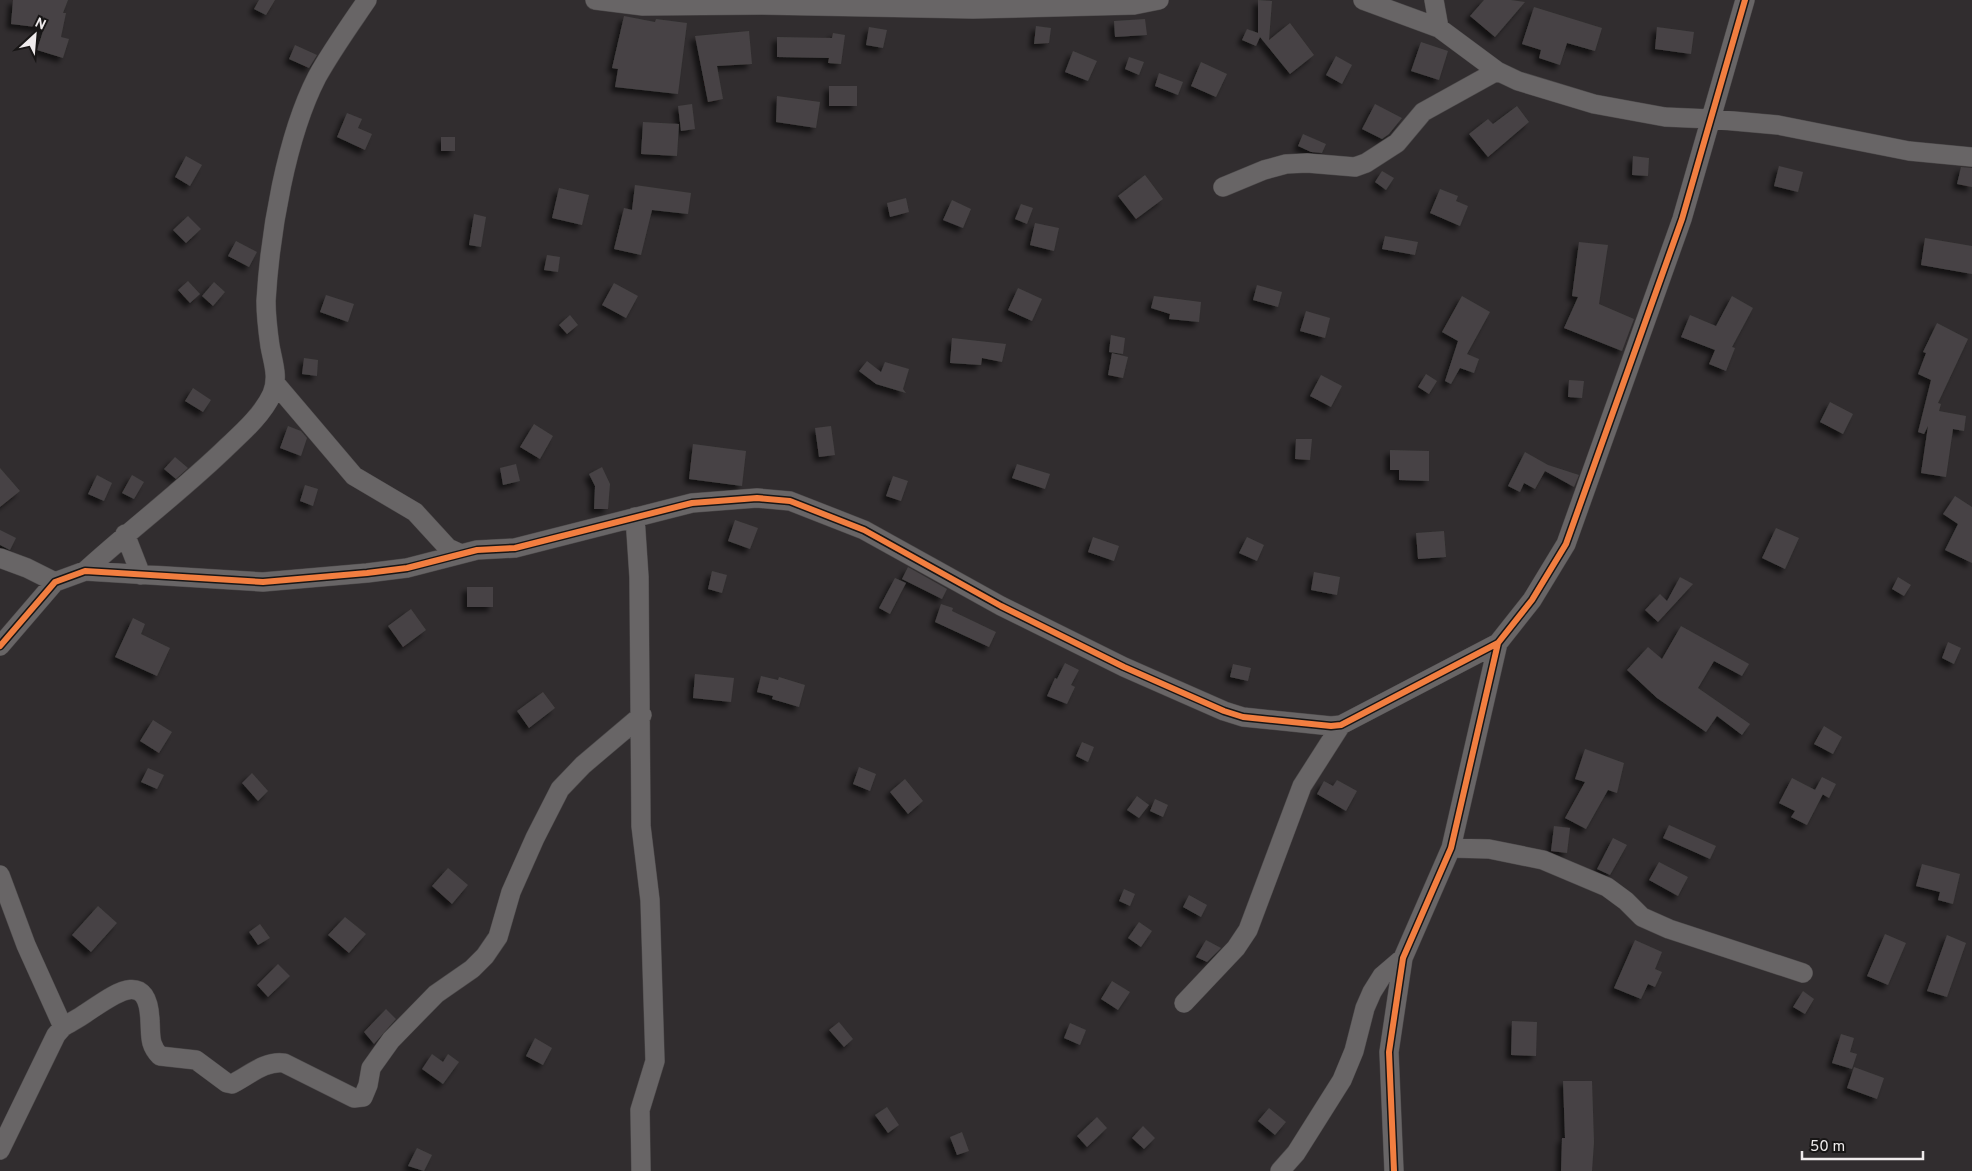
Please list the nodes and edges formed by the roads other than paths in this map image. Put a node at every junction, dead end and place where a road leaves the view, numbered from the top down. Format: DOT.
graph roads {
  1 [pos="367,0"];
  2 [pos="595,0"];
  3 [pos="1158,0"];
  4 [pos="1364,0"];
  5 [pos="1434,0"];
  6 [pos="1745,0"];
  7 [pos="822,3"];
  8 [pos="1439,28"];
  9 [pos="1498,71"];
  10 [pos="1711,118"];
  11 [pos="1972,157"];
  12 [pos="1223,187"];
  13 [pos="275,383"];
  14 [pos="635,518"];
  15 [pos="125,534"];
  16 [pos="461,554"];
  17 [pos="0,558"];
  18 [pos="85,571"];
  19 [pos="140,575"];
  20 [pos="55,582"];
  21 [pos="1498,643"];
  22 [pos="0,646"];
  23 [pos="642,715"];
  24 [pos="1341,725"];
  25 [pos="1451,848"];
  26 [pos="0,875"];
  27 [pos="1403,958"];
  28 [pos="1803,973"];
  29 [pos="1184,1003"];
  30 [pos="63,1027"];
  31 [pos="0,1150"];
  32 [pos="640,1171"];
  33 [pos="1280,1171"];
  34 [pos="1394,1171"];
  1 -- 13 [label="street"];
  2 -- 7 [label="street"];
  3 -- 7 [label="street"];
  4 -- 8 [label="street"];
  5 -- 8 [label="street"];
  6 -- 10 [label="street"];
  8 -- 9 [label="street"];
  9 -- 10 [label="street"];
  9 -- 12 [label="street"];
  10 -- 11 [label="street"];
  10 -- 21 [label="street"];
  13 -- 15 [label="street"];
  13 -- 16 [label="street"];
  14 -- 16 [label="street"];
  14 -- 23 [label="street"];
  14 -- 24 [label="street"];
  15 -- 18 [label="street"];
  15 -- 19 [label="street"];
  16 -- 19 [label="street"];
  17 -- 20 [label="street"];
  18 -- 19 [label="street"];
  18 -- 20 [label="street"];
  20 -- 22 [label="street"];
  21 -- 24 [label="street"];
  21 -- 25 [label="street"];
  23 -- 30 [label="street"];
  23 -- 32 [label="street"];
  24 -- 29 [label="street"];
  25 -- 27 [label="street"];
  25 -- 28 [label="street"];
  26 -- 30 [label="street"];
  27 -- 33 [label="street"];
  27 -- 34 [label="street"];
  30 -- 31 [label="street"];
}
